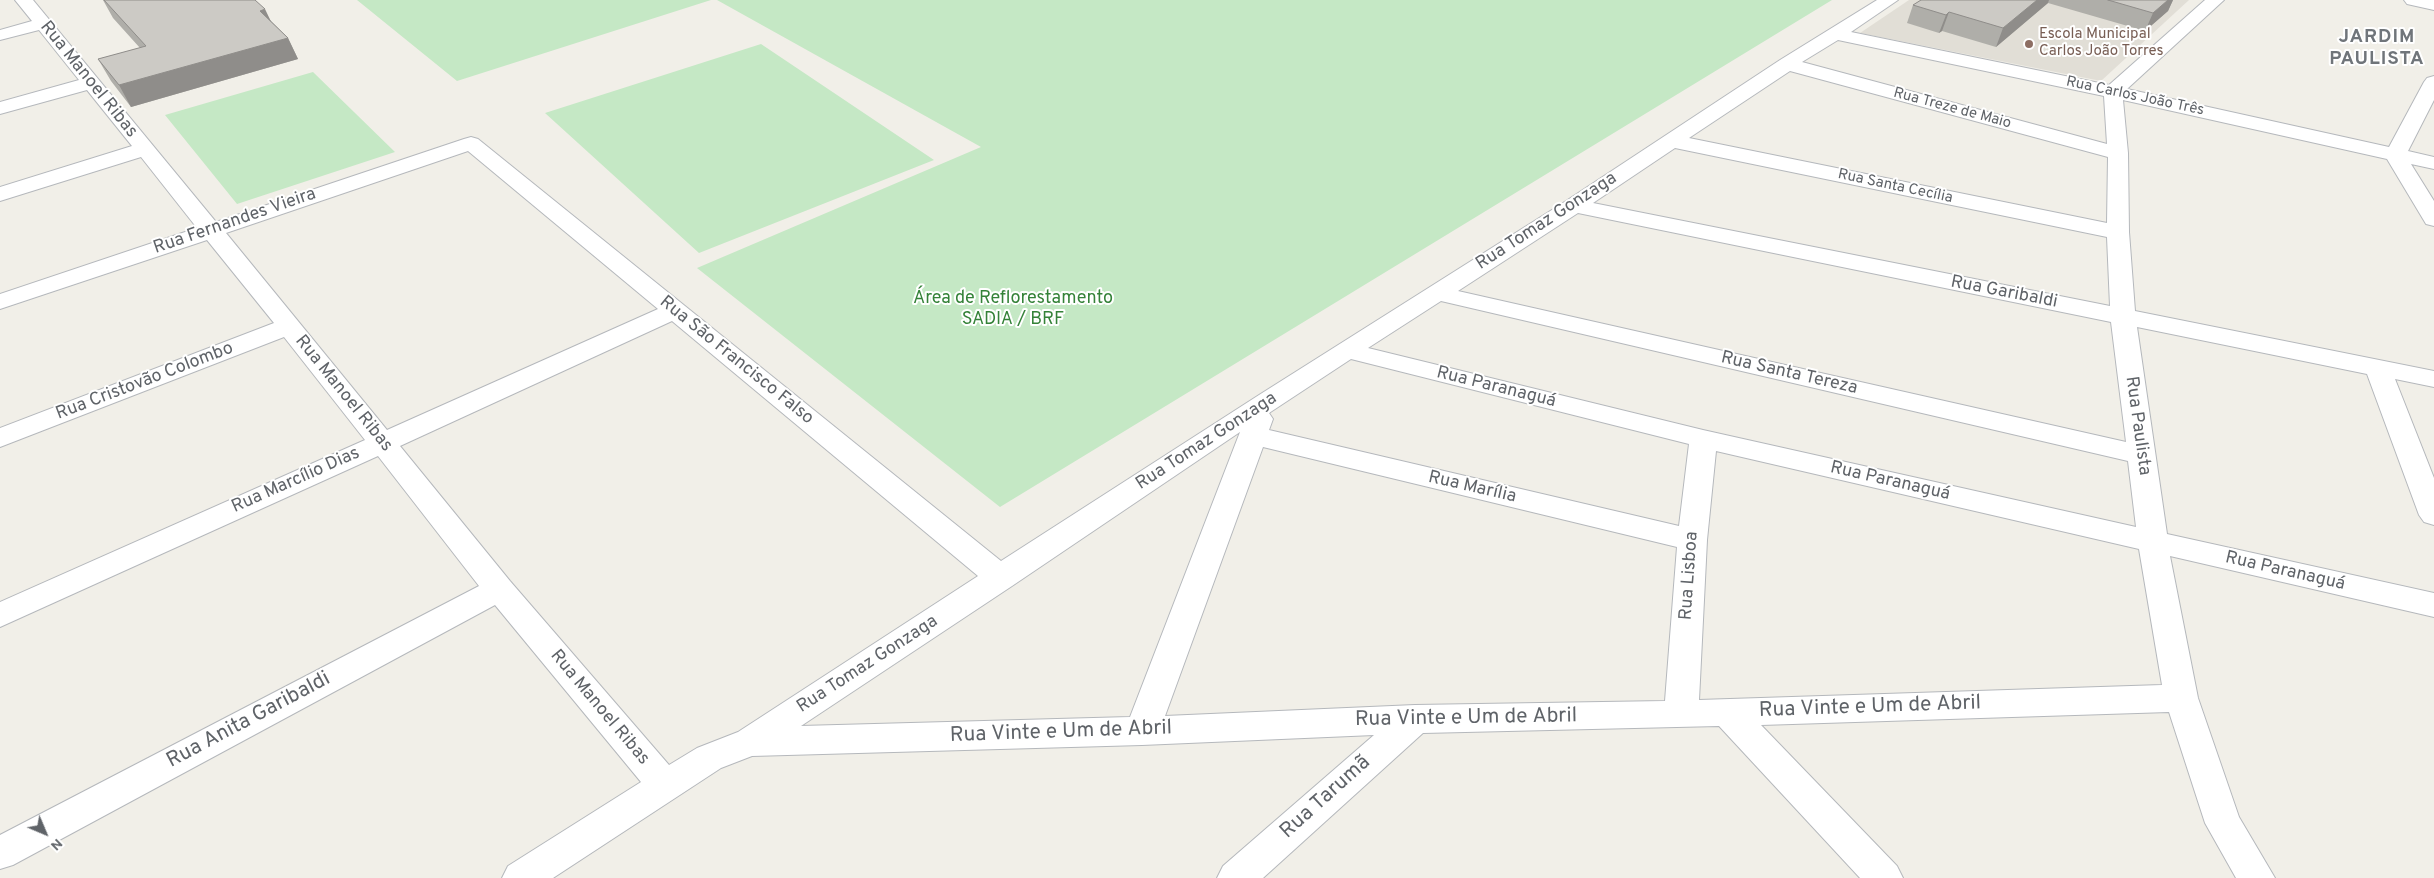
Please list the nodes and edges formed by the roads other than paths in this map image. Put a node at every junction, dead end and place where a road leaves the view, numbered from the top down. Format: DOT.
graph roads {
  1 [pos="24,0"];
  2 [pos="1889,0"];
  3 [pos="2214,0"];
  4 [pos="2413,0"];
  5 [pos="2434,5"];
  6 [pos="43,24"];
  7 [pos="1836,34"];
  8 [pos="0,35"];
  9 [pos="1787,64"];
  10 [pos="90,82"];
  11 [pos="2434,82"];
  12 [pos="2113,92"];
  13 [pos="0,108"];
  14 [pos="1671,141"];
  15 [pos="471,143"];
  16 [pos="144,149"];
  17 [pos="2118,153"];
  18 [pos="2394,155"];
  19 [pos="2434,163"];
  20 [pos="0,194"];
  21 [pos="1574,206"];
  22 [pos="2434,219"];
  23 [pos="211,230"];
  24 [pos="2118,232"];
  25 [pos="1436,293"];
  26 [pos="0,302"];
  27 [pos="675,311"];
  28 [pos="2123,317"];
  29 [pos="289,326"];
  30 [pos="1348,351"];
  31 [pos="2378,368"];
  32 [pos="2434,379"];
  33 [pos="1268,401"];
  34 [pos="1252,435"];
  35 [pos="0,438"];
  36 [pos="1703,439"];
  37 [pos="382,443"];
  38 [pos="2141,455"];
  39 [pos="2434,515"];
  40 [pos="1692,540"];
  41 [pos="2154,543"];
  42 [pos="1001,578"];
  43 [pos="499,589"];
  44 [pos="2434,605"];
  45 [pos="0,615"];
  46 [pos="2181,698"];
  47 [pos="1726,712"];
  48 [pos="1681,714"];
  49 [pos="1415,719"];
  50 [pos="1142,731"];
  51 [pos="750,742"];
  52 [pos="665,785"];
  53 [pos="0,853"];
  54 [pos="521,878"];
  55 [pos="1236,878"];
  56 [pos="1884,878"];
  57 [pos="2256,878"];
  1 -- 6 [label="street, Rua Manoel Ribas"];
  2 -- 7 [label="street, Rua Tomaz Gonzaga"];
  3 -- 12 [label="street"];
  4 -- 5 [label="street"];
  6 -- 8 [label="street"];
  6 -- 10 [label="street, Rua Manoel Ribas"];
  7 -- 9 [label="street, Rua Tomaz Gonzaga"];
  7 -- 12 [label="street, Rua Carlos João Três"];
  9 -- 14 [label="street, Rua Tomaz Gonzaga"];
  9 -- 17 [label="street, Rua Treze de Maio"];
  10 -- 13 [label="street"];
  10 -- 16 [label="street, Rua Manoel Ribas"];
  11 -- 18 [label="street"];
  12 -- 17 [label="street, Rua Paulista"];
  12 -- 18 [label="street, Rua Carlos João Três"];
  14 -- 21 [label="street, Rua Tomaz Gonzaga"];
  14 -- 24 [label="street, Rua Santa Cecília"];
  15 -- 23 [label="street, Rua Fernandes Vieira"];
  15 -- 27 [label="street, Rua São Francisco Falso"];
  16 -- 20 [label="street"];
  16 -- 23 [label="street, Rua Manoel Ribas"];
  17 -- 24 [label="street, Rua Paulista"];
  18 -- 19 [label="street, Rua Carlos João Três"];
  18 -- 22 [label="street"];
  21 -- 25 [label="street, Rua Tomaz Gonzaga"];
  21 -- 28 [label="street, Rua Garibaldi"];
  23 -- 26 [label="street, Rua Fernandes Vieira"];
  23 -- 29 [label="street, Rua Manoel Ribas"];
  24 -- 28 [label="street, Rua Paulista"];
  25 -- 30 [label="street, Rua Tomaz Gonzaga"];
  25 -- 38 [label="street, Rua Santa Tereza"];
  27 -- 37 [label="street, Rua Marcílio Dias"];
  27 -- 42 [label="street, Rua São Francisco Falso"];
  28 -- 31 [label="street, Rua Garibaldi"];
  28 -- 38 [label="street, Rua Paulista"];
  29 -- 35 [label="street, Rua Cristovão Colombo"];
  29 -- 37 [label="street, Rua Manoel Ribas"];
  30 -- 33 [label="street, Rua Tomaz Gonzaga"];
  30 -- 36 [label="street, Rua Paranaguá"];
  31 -- 32 [label="street, Rua Garibaldi"];
  31 -- 39 [label="street"];
  33 -- 34 [label="street"];
  33 -- 42 [label="street, Rua Tomaz Gonzaga"];
  34 -- 40 [label="street, Rua Marília"];
  34 -- 50 [label="street"];
  36 -- 40 [label="street, Rua Lisboa"];
  36 -- 41 [label="street, Rua Paranaguá"];
  37 -- 43 [label="street, Rua Manoel Ribas"];
  37 -- 45 [label="street, Rua Marcílio Dias"];
  38 -- 41 [label="street, Rua Paulista"];
  40 -- 48 [label="street, Rua Lisboa"];
  41 -- 44 [label="street, Rua Paranaguá"];
  41 -- 46 [label="street, Rua Paulista"];
  42 -- 51 [label="street, Rua Tomaz Gonzaga"];
  43 -- 52 [label="street, Rua Manoel Ribas"];
  43 -- 53 [label="street, Rua Anita Garibaldi"];
  46 -- 47 [label="street, Rua Vinte e Um de Abril"];
  46 -- 57 [label="street, Rua Paulista"];
  47 -- 48 [label="street, Rua Vinte e Um de Abril"];
  47 -- 56 [label="street"];
  48 -- 49 [label="street, Rua Vinte e Um de Abril"];
  49 -- 50 [label="street, Rua Vinte e Um de Abril"];
  49 -- 55 [label="street, Rua Tarumã"];
  50 -- 51 [label="street, Rua Vinte e Um de Abril"];
  51 -- 52 [label="street, Rua Tomaz Gonzaga"];
  52 -- 54 [label="street, Rua Tomaz Gonzaga"];
}
